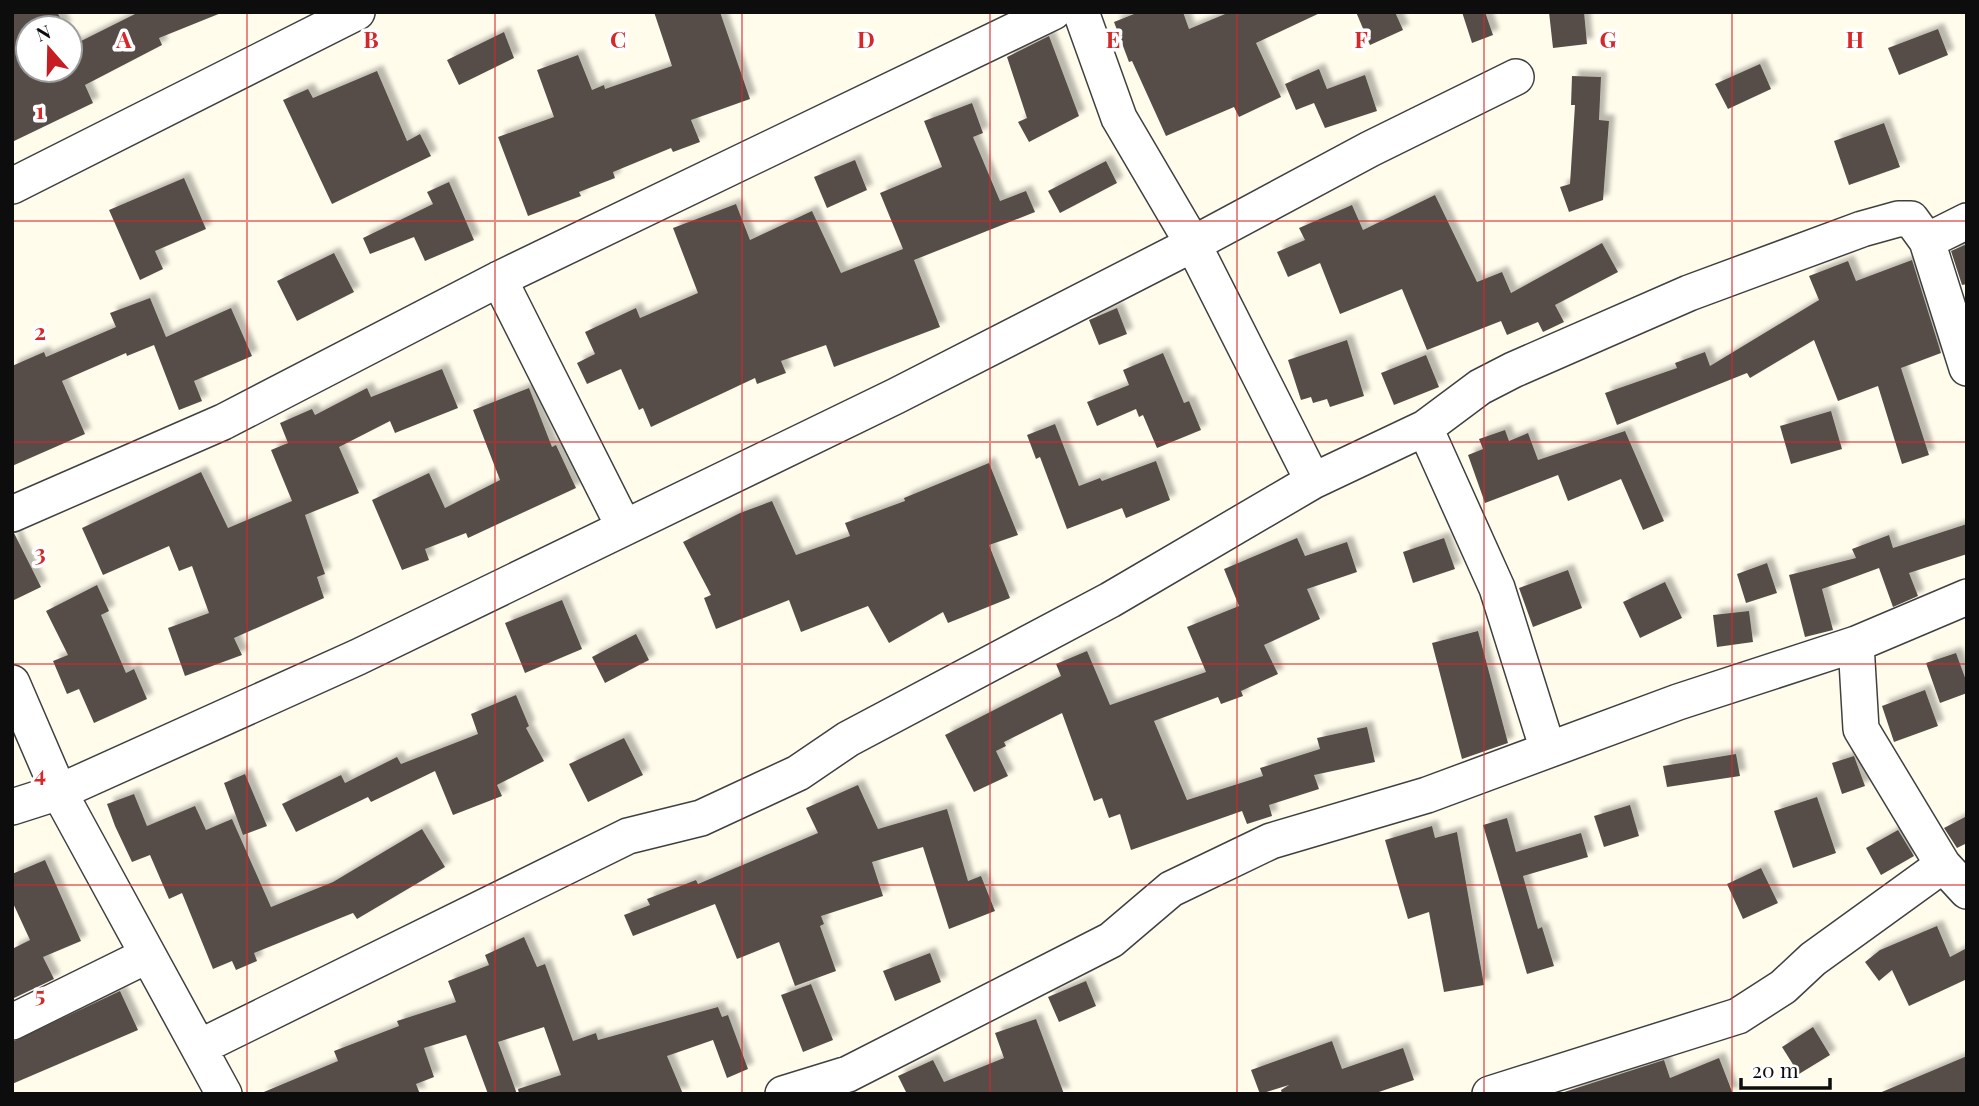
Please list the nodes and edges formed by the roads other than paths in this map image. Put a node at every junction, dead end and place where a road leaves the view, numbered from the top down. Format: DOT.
graph roads {
  1 [pos="356,12"];
  2 [pos="1053,12"];
  3 [pos="1081,12"];
  4 [pos="1516,77"];
  5 [pos="12,186"];
  6 [pos="1967,221"];
  7 [pos="1927,240"];
  8 [pos="1193,244"];
  9 [pos="499,279"];
  10 [pos="1967,368"];
  11 [pos="1425,428"];
  12 [pos="1313,481"];
  13 [pos="12,514"];
  14 [pos="624,527"];
  15 [pos="1967,597"];
  16 [pos="1856,644"];
  17 [pos="12,683"];
  18 [pos="1548,750"];
  19 [pos="59,792"];
  20 [pos="12,807"];
  21 [pos="1943,865"];
  22 [pos="1967,891"];
  23 [pos="146,956"];
  24 [pos="12,1022"];
  25 [pos="200,1047"];
  26 [pos="224,1094"];
  27 [pos="783,1094"];
  28 [pos="1490,1094"];
  1 -- 5 [label="street"];
  2 -- 9 [label="street"];
  3 -- 8 [label="street"];
  4 -- 8 [label="street"];
  6 -- 7 [label="street"];
  7 -- 10 [label="street"];
  7 -- 11 [label="street"];
  8 -- 12 [label="street"];
  8 -- 14 [label="street"];
  9 -- 13 [label="street"];
  9 -- 14 [label="street"];
  11 -- 12 [label="street"];
  11 -- 18 [label="street"];
  12 -- 25 [label="street"];
  14 -- 19 [label="street"];
  15 -- 16 [label="street"];
  16 -- 18 [label="street"];
  16 -- 21 [label="street"];
  17 -- 19 [label="street"];
  18 -- 27 [label="street"];
  19 -- 20 [label="street"];
  19 -- 23 [label="street"];
  21 -- 22 [label="street"];
  21 -- 28 [label="street"];
  23 -- 24 [label="street"];
  23 -- 25 [label="street"];
  25 -- 26 [label="street"];
}
